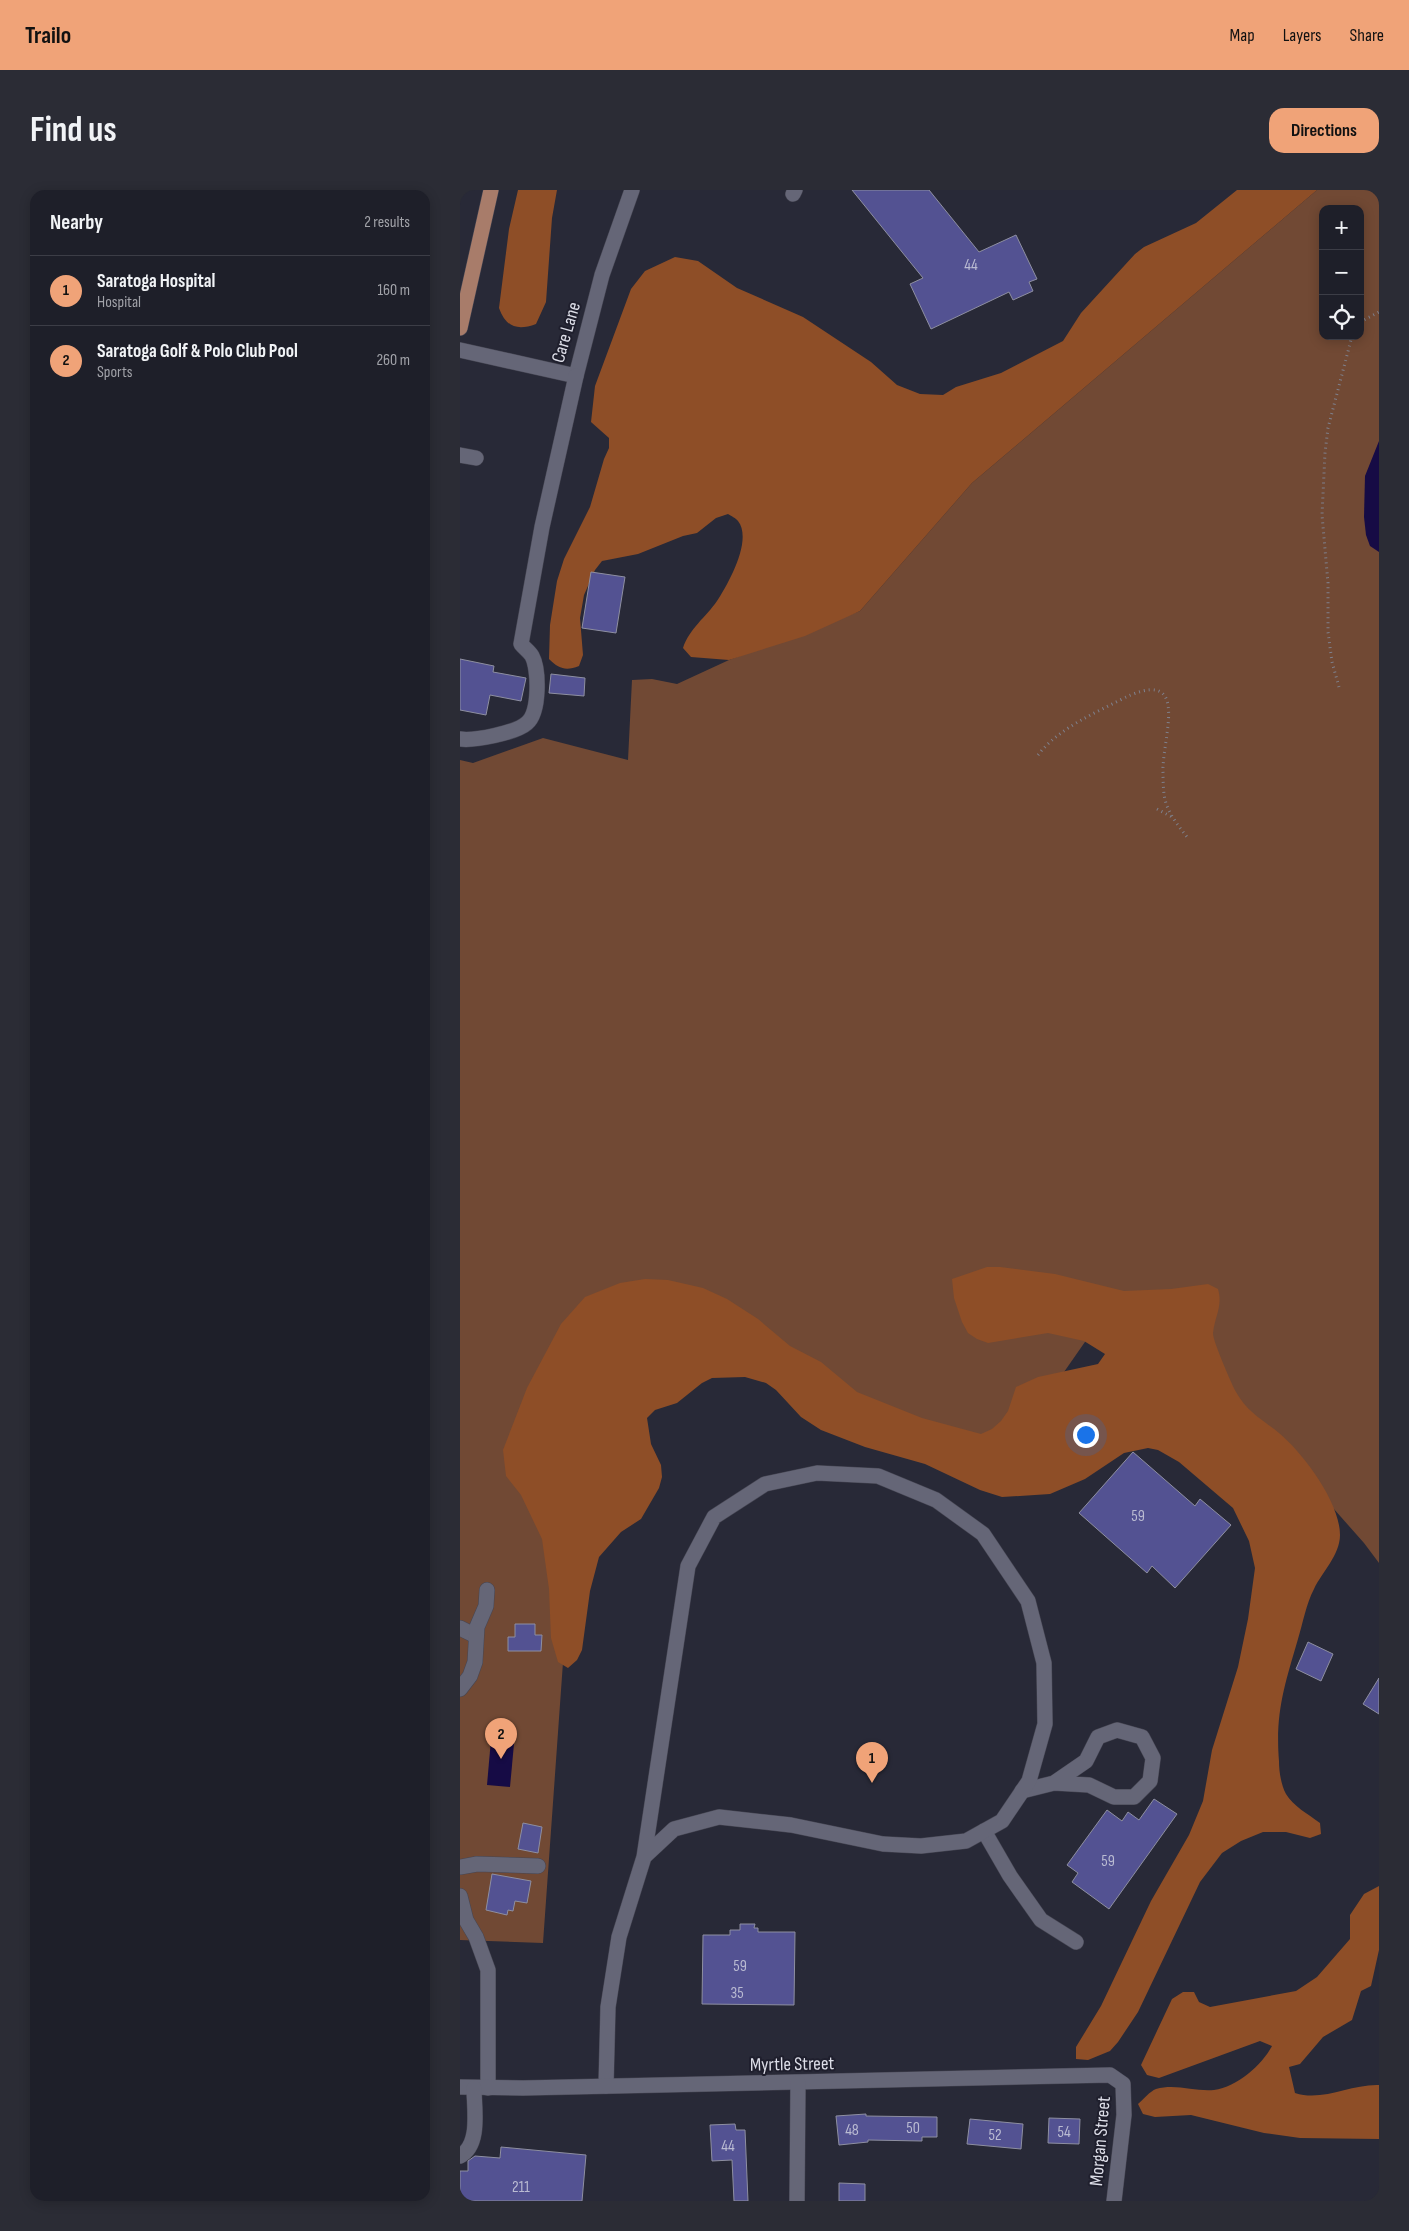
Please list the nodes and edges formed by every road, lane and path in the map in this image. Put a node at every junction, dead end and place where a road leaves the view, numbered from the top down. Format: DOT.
graph roads {
  1 [pos="491,190"];
  2 [pos="632,190"];
  3 [pos="1379,312"];
  4 [pos="1364,320"];
  5 [pos="460,328"];
  6 [pos="1351,340"];
  7 [pos="460,350"];
  8 [pos="576,376"];
  9 [pos="460,455"];
  10 [pos="476,458"];
  11 [pos="1340,687"];
  12 [pos="460,739"];
  13 [pos="1038,755"];
  14 [pos="1157,809"];
  15 [pos="1172,817"];
  16 [pos="1187,837"];
  17 [pos="487,1590"];
  18 [pos="460,1628"];
  19 [pos="476,1636"];
  20 [pos="460,1688"];
  21 [pos="1054,1783"];
  22 [pos="1022,1791"];
  23 [pos="984,1831"];
  24 [pos="644,1857"];
  25 [pos="538,1866"];
  26 [pos="460,1867"];
  27 [pos="460,1896"];
  28 [pos="1076,1942"];
  29 [pos="798,2083"];
  30 [pos="1123,2084"];
  31 [pos="606,2086"];
  32 [pos="474,2087"];
  33 [pos="460,2156"];
  34 [pos="797,2201"];
  35 [pos="1114,2201"];
  1 -- 5 [label="main road"];
  2 -- 8 [label="street, Care Lane"];
  3 -- 4 [label="path"];
  6 -- 11 [label="path"];
  7 -- 8 [label="street, Care Lane"];
  8 -- 12 [label="street"];
  9 -- 10 [label="street"];
  13 -- 15 [label="path"];
  14 -- 15 [label="path"];
  15 -- 16 [label="path"];
  17 -- 19 [label="street"];
  18 -- 19 [label="street"];
  19 -- 20 [label="street"];
  21 -- 21 [label="street"];
  21 -- 22 [label="street"];
  22 -- 23 [label="street"];
  22 -- 24 [label="street"];
  23 -- 24 [label="street"];
  23 -- 28 [label="street"];
  24 -- 31 [label="street"];
  25 -- 26 [label="street"];
  27 -- 32 [label="street"];
  29 -- 30 [label="street, Myrtle Street"];
  29 -- 31 [label="street, Myrtle Street"];
  29 -- 34 [label="street"];
  30 -- 35 [label="street, Morgan Street"];
  31 -- 32 [label="street, Myrtle Street"];
  32 -- 33 [label="street"];
}
